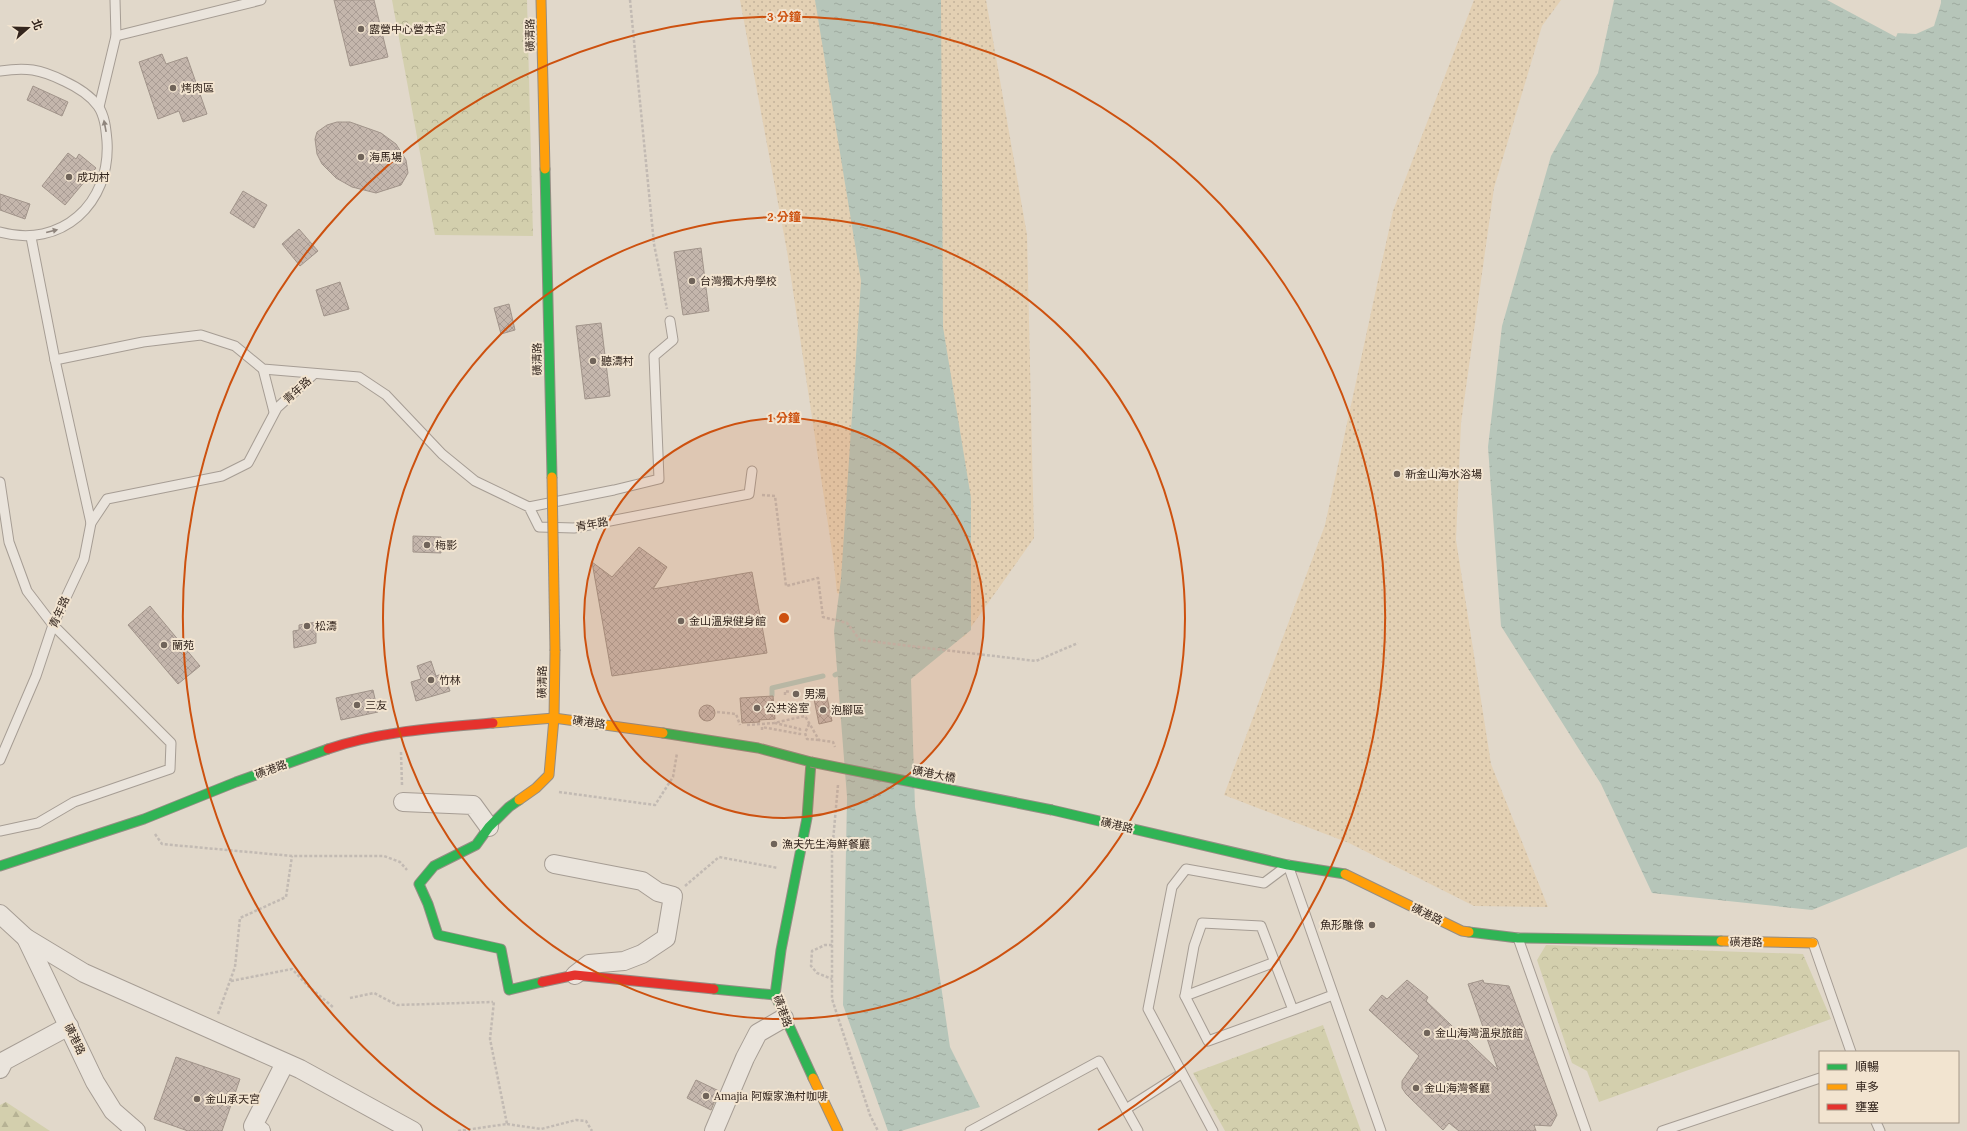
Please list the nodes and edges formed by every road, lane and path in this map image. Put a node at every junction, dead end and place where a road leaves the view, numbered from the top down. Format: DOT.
graph roads {
  1 [pos="115,0"];
  2 [pos="261,0"];
  3 [pos="542,0"];
  4 [pos="630,0"];
  5 [pos="232,3"];
  6 [pos="116,36"];
  7 [pos="0,71"];
  8 [pos="99,107"];
  9 [pos="0,232"];
  10 [pos="31,237"];
  11 [pos="670,321"];
  12 [pos="55,360"];
  13 [pos="263,369"];
  14 [pos="314,374"];
  15 [pos="274,412"];
  16 [pos="752,471"];
  17 [pos="0,482"];
  18 [pos="749,494"];
  19 [pos="529,507"];
  20 [pos="91,523"];
  21 [pos="4,542"];
  22 [pos="53,625"];
  23 [pos="1078,643"];
  24 [pos="790,692"];
  25 [pos="785,695"];
  26 [pos="717,712"];
  27 [pos="554,718"];
  28 [pos="774,723"];
  29 [pos="809,724"];
  30 [pos="761,733"];
  31 [pos="400,734"];
  32 [pos="680,735"];
  33 [pos="819,740"];
  34 [pos="836,751"];
  35 [pos="0,760"];
  36 [pos="811,762"];
  37 [pos="838,782"];
  38 [pos="536,788"];
  39 [pos="403,802"];
  40 [pos="1052,810"];
  41 [pos="144,819"];
  42 [pos="489,827"];
  43 [pos="0,831"];
  44 [pos="292,856"];
  45 [pos="554,864"];
  46 [pos="1288,865"];
  47 [pos="0,866"];
  48 [pos="796,872"];
  49 [pos="419,884"];
  50 [pos="673,896"];
  51 [pos="0,914"];
  52 [pos="26,938"];
  53 [pos="1518,938"];
  54 [pos="1813,943"];
  55 [pos="832,945"];
  56 [pos="1275,962"];
  57 [pos="574,975"];
  58 [pos="832,979"];
  59 [pos="230,981"];
  60 [pos="509,990"];
  61 [pos="775,995"];
  62 [pos="1333,995"];
  63 [pos="1186,996"];
  64 [pos="350,998"];
  65 [pos="493,1002"];
  66 [pos="334,1008"];
  67 [pos="1293,1010"];
  68 [pos="784,1018"];
  69 [pos="69,1026"];
  70 [pos="212,1029"];
  71 [pos="1852,1051"];
  72 [pos="285,1063"];
  73 [pos="0,1069"];
  74 [pos="1181,1074"];
  75 [pos="1819,1078"];
  76 [pos="1126,1109"];
  77 [pos="507,1124"];
  78 [pos="136,1131"];
  79 [pos="261,1131"];
  80 [pos="412,1131"];
  81 [pos="458,1131"];
  82 [pos="592,1131"];
  83 [pos="714,1131"];
  84 [pos="838,1131"];
  85 [pos="878,1131"];
  86 [pos="970,1131"];
  87 [pos="1138,1131"];
  88 [pos="1213,1131"];
  89 [pos="1381,1131"];
  90 [pos="1586,1131"];
  91 [pos="1662,1131"];
  1 -- 6 [label="lane"];
  2 -- 5 [label="lane"];
  3 -- 27 [label="street, 磺清路, bridge"];
  4 -- 11 [label="path"];
  5 -- 6 [label="lane"];
  6 -- 8 [label="lane"];
  7 -- 8 [label="lane"];
  10 -- 8 [label="lane, one-way"];
  9 -- 10 [label="lane"];
  10 -- 12 [label="lane"];
  11 -- 19 [label="lane"];
  12 -- 13 [label="lane"];
  12 -- 20 [label="lane"];
  13 -- 14 [label="lane"];
  13 -- 15 [label="lane"];
  14 -- 15 [label="lane, 青年路"];
  14 -- 19 [label="lane, 青年路"];
  15 -- 20 [label="lane, 青年路"];
  16 -- 18 [label="lane"];
  17 -- 21 [label="lane"];
  18 -- 19 [label="lane, 青年路"];
  18 -- 23 [label="path"];
  20 -- 22 [label="lane, 青年路"];
  21 -- 22 [label="lane"];
  22 -- 35 [label="lane, 青年路"];
  22 -- 43 [label="lane"];
  24 -- 25 [label="path"];
  26 -- 28 [label="path"];
  27 -- 31 [label="street, 磺港路"];
  27 -- 32 [label="street, 磺港路"];
  27 -- 38 [label="street, 磺清路"];
  28 -- 29 [label="path"];
  28 -- 30 [label="path"];
  29 -- 33 [label="path"];
  29 -- 33 [label="path"];
  31 -- 39 [label="path"];
  31 -- 41 [label="street, 磺港路"];
  32 -- 36 [label="street, 磺港路"];
  32 -- 38 [label="path"];
  33 -- 34 [label="path"];
  36 -- 40 [label="street, 磺港大橋, bridge"];
  36 -- 48 [label="street, 磺港路"];
  37 -- 55 [label="path"];
  38 -- 42 [label="street, 磺清路"];
  39 -- 42 [label="street"];
  40 -- 46 [label="street, 磺港路"];
  41 -- 44 [label="path"];
  41 -- 47 [label="street, 磺港路"];
  42 -- 49 [label="street, 磺清路"];
  44 -- 49 [label="path"];
  44 -- 59 [label="path"];
  45 -- 50 [label="street"];
  46 -- 53 [label="street, 磺港路"];
  46 -- 62 [label="lane"];
  46 -- 74 [label="lane"];
  48 -- 50 [label="path"];
  48 -- 61 [label="street, 磺港路"];
  49 -- 60 [label="street"];
  50 -- 57 [label="street"];
  51 -- 52 [label="street"];
  52 -- 69 [label="street, 磺港路"];
  52 -- 70 [label="street"];
  53 -- 54 [label="street, 磺港路"];
  53 -- 90 [label="lane"];
  54 -- 71 [label="lane"];
  55 -- 58 [label="path"];
  55 -- 58 [label="path"];
  56 -- 63 [label="lane"];
  56 -- 63 [label="lane"];
  56 -- 67 [label="lane"];
  57 -- 60 [label="street"];
  57 -- 61 [label="street"];
  58 -- 85 [label="path"];
  59 -- 66 [label="path"];
  59 -- 70 [label="path"];
  60 -- 65 [label="path"];
  61 -- 68 [label="street, 磺港路"];
  62 -- 67 [label="lane"];
  62 -- 89 [label="lane"];
  63 -- 67 [label="lane"];
  64 -- 65 [label="path"];
  65 -- 77 [label="path"];
  68 -- 83 [label="street"];
  68 -- 84 [label="street, 磺港路"];
  69 -- 73 [label="street"];
  69 -- 78 [label="street, 磺港路"];
  70 -- 72 [label="street"];
  72 -- 79 [label="street"];
  72 -- 80 [label="street"];
  74 -- 76 [label="lane"];
  74 -- 88 [label="lane"];
  75 -- 91 [label="lane"];
  76 -- 86 [label="lane"];
  76 -- 87 [label="lane"];
  77 -- 81 [label="path"];
  77 -- 82 [label="path"];
}
